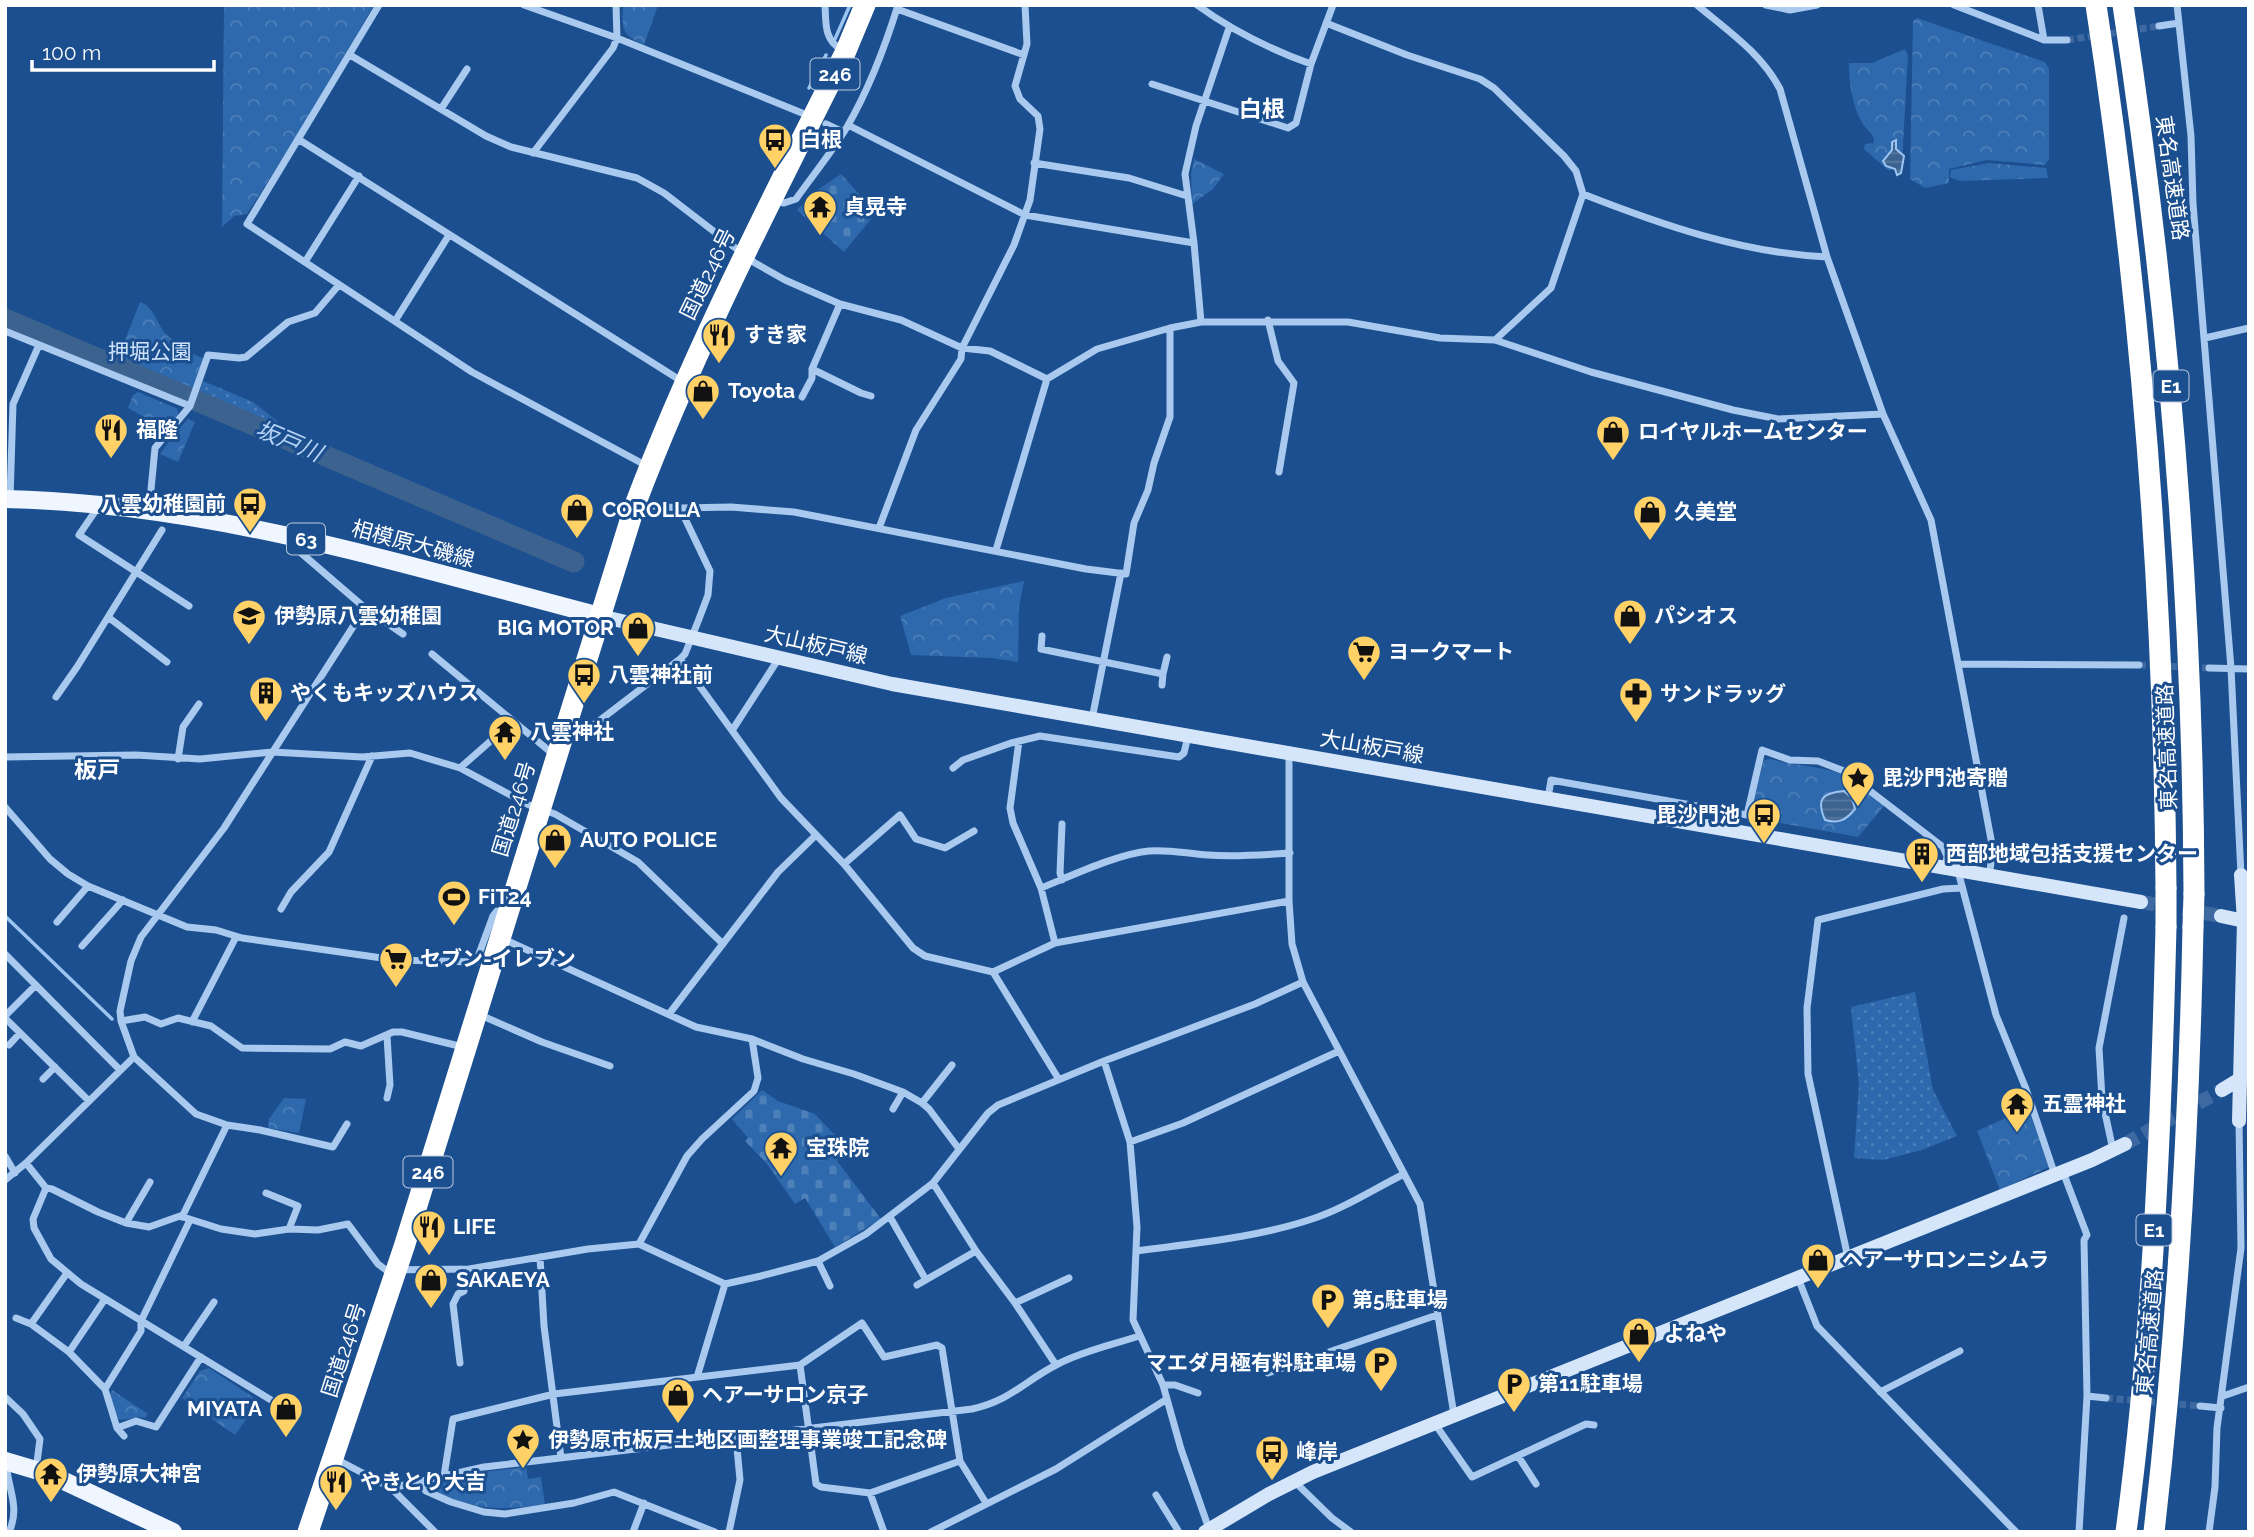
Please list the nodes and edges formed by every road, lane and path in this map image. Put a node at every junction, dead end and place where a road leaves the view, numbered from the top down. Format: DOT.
graph roads {
  1 [pos="379,5"];
  2 [pos="524,5"];
  3 [pos="616,5"];
  4 [pos="825,5"];
  5 [pos="865,5"];
  6 [pos="1025,5"];
  7 [pos="1197,5"];
  8 [pos="1333,5"];
  9 [pos="1697,5"];
  10 [pos="1766,5"];
  11 [pos="1817,5"];
  12 [pos="2038,5"];
  13 [pos="2096,5"];
  14 [pos="2123,5"];
  15 [pos="2177,5"];
  16 [pos="1957,6"];
  17 [pos="897,7"];
  18 [pos="1325,23"];
  19 [pos="2179,23"];
  20 [pos="2159,26"];
  21 [pos="1229,28"];
  22 [pos="617,38"];
  23 [pos="2044,40"];
  24 [pos="2067,40"];
  25 [pos="845,52"];
  26 [pos="350,55"];
  27 [pos="1024,55"];
  28 [pos="1311,64"];
  29 [pos="467,69"];
  30 [pos="1153,83"];
  31 [pos="1205,102"];
  32 [pos="441,110"];
  33 [pos="802,113"];
  34 [pos="826,124"];
  35 [pos="845,129"];
  36 [pos="298,139"];
  37 [pos="533,153"];
  38 [pos="1034,163"];
  39 [pos="359,176"];
  40 [pos="1583,194"];
  41 [pos="1186,196"];
  42 [pos="771,201"];
  43 [pos="1025,215"];
  44 [pos="449,235"];
  45 [pos="1194,243"];
  46 [pos="745,254"];
  47 [pos="1827,257"];
  48 [pos="305,262"];
  49 [pos="338,286"];
  50 [pos="840,303"];
  51 [pos="1268,320"];
  52 [pos="394,321"];
  53 [pos="1200,322"];
  54 [pos="1170,328"];
  55 [pos="2249,328"];
  56 [pos="5,331"];
  57 [pos="2205,338"];
  58 [pos="1495,340"];
  59 [pos="39,345"];
  60 [pos="962,348"];
  61 [pos="812,369"];
  62 [pos="1048,379"];
  63 [pos="684,382"];
  64 [pos="871,396"];
  65 [pos="802,397"];
  66 [pos="190,406"];
  67 [pos="1882,414"];
  68 [pos="649,467"];
  69 [pos="1279,471"];
  70 [pos="8,499"];
  71 [pos="93,505"];
  72 [pos="635,505"];
  73 [pos="680,508"];
  74 [pos="149,511"];
  75 [pos="879,528"];
  76 [pos="162,530"];
  77 [pos="297,536"];
  78 [pos="996,550"];
  79 [pos="137,572"];
  80 [pos="1121,573"];
  81 [pos="189,606"];
  82 [pos="365,608"];
  83 [pos="600,616"];
  84 [pos="108,617"];
  85 [pos="403,634"];
  86 [pos="692,636"];
  87 [pos="1042,636"];
  88 [pos="432,654"];
  89 [pos="1167,657"];
  90 [pos="779,658"];
  91 [pos="681,659"];
  92 [pos="167,662"];
  93 [pos="1104,662"];
  94 [pos="1959,664"];
  95 [pos="2139,665"];
  96 [pos="2209,668"];
  97 [pos="2231,668"];
  98 [pos="2249,669"];
  99 [pos="1163,674"];
  100 [pos="1161,685"];
  101 [pos="56,697"];
  102 [pos="199,705"];
  103 [pos="1093,719"];
  104 [pos="512,722"];
  105 [pos="565,727"];
  106 [pos="733,729"];
  107 [pos="1188,736"];
  108 [pos="1019,741"];
  109 [pos="272,752"];
  110 [pos="1289,754"];
  111 [pos="372,756"];
  112 [pos="5,757"];
  113 [pos="556,757"];
  114 [pos="178,758"];
  115 [pos="460,768"];
  116 [pos="953,768"];
  117 [pos="1548,798"];
  118 [pos="5,807"];
  119 [pos="907,808"];
  120 [pos="539,809"];
  121 [pos="900,815"];
  122 [pos="1062,824"];
  123 [pos="974,831"];
  124 [pos="816,835"];
  125 [pos="1290,853"];
  126 [pos="845,864"];
  127 [pos="1952,869"];
  128 [pos="2241,875"];
  129 [pos="1989,876"];
  130 [pos="1062,880"];
  131 [pos="88,886"];
  132 [pos="1041,888"];
  133 [pos="1962,888"];
  134 [pos="123,900"];
  135 [pos="1290,901"];
  136 [pos="2141,902"];
  137 [pos="281,909"];
  138 [pos="157,914"];
  139 [pos="508,914"];
  140 [pos="2221,916"];
  141 [pos="2124,918"];
  142 [pos="2246,921"];
  143 [pos="57,922"];
  144 [pos="236,937"];
  145 [pos="501,937"];
  146 [pos="1055,943"];
  147 [pos="723,944"];
  148 [pos="86,945"];
  149 [pos="5,954"];
  150 [pos="993,972"];
  151 [pos="1303,982"];
  152 [pos="36,985"];
  153 [pos="478,1013"];
  154 [pos="669,1014"];
  155 [pos="5,1017"];
  156 [pos="121,1021"];
  157 [pos="192,1021"];
  158 [pos="20,1032"];
  159 [pos="387,1036"];
  160 [pos="752,1039"];
  161 [pos="9,1045"];
  162 [pos="467,1048"];
  163 [pos="1339,1051"];
  164 [pos="134,1057"];
  165 [pos="1104,1061"];
  166 [pos="953,1065"];
  167 [pos="610,1066"];
  168 [pos="55,1067"];
  169 [pos="120,1070"];
  170 [pos="2245,1077"];
  171 [pos="44,1079"];
  172 [pos="1058,1079"];
  173 [pos="2222,1090"];
  174 [pos="904,1092"];
  175 [pos="387,1098"];
  176 [pos="89,1101"];
  177 [pos="922,1103"];
  178 [pos="893,1109"];
  179 [pos="2239,1121"];
  180 [pos="347,1124"];
  181 [pos="227,1125"];
  182 [pos="1130,1142"];
  183 [pos="2119,1147"];
  184 [pos="959,1149"];
  185 [pos="5,1156"];
  186 [pos="26,1163"];
  187 [pos="15,1173"];
  188 [pos="2059,1173"];
  189 [pos="1404,1174"];
  190 [pos="5,1180"];
  191 [pos="150,1182"];
  192 [pos="933,1183"];
  193 [pos="46,1188"];
  194 [pos="265,1193"];
  195 [pos="890,1217"];
  196 [pos="186,1219"];
  197 [pos="127,1223"];
  198 [pos="289,1229"];
  199 [pos="639,1244"];
  200 [pos="2245,1246"];
  201 [pos="976,1251"];
  202 [pos="1136,1251"];
  203 [pos="540,1257"];
  204 [pos="1848,1258"];
  205 [pos="818,1261"];
  206 [pos="461,1269"];
  207 [pos="396,1271"];
  208 [pos="67,1273"];
  209 [pos="1069,1278"];
  210 [pos="1798,1278"];
  211 [pos="926,1280"];
  212 [pos="725,1284"];
  213 [pos="918,1285"];
  214 [pos="830,1286"];
  215 [pos="105,1298"];
  216 [pos="214,1302"];
  217 [pos="1015,1303"];
  218 [pos="1437,1315"];
  219 [pos="16,1318"];
  220 [pos="141,1321"];
  221 [pos="31,1324"];
  222 [pos="1139,1336"];
  223 [pos="184,1346"];
  224 [pos="1960,1351"];
  225 [pos="69,1352"];
  226 [pos="201,1357"];
  227 [pos="460,1363"];
  228 [pos="800,1365"];
  229 [pos="1056,1365"];
  230 [pos="1268,1373"];
  231 [pos="697,1377"];
  232 [pos="1163,1385"];
  233 [pos="2249,1387"];
  234 [pos="105,1390"];
  235 [pos="1880,1392"];
  236 [pos="1198,1393"];
  237 [pos="554,1394"];
  238 [pos="2087,1396"];
  239 [pos="2222,1396"];
  240 [pos="5,1397"];
  241 [pos="2106,1398"];
  242 [pos="1167,1399"];
  243 [pos="271,1400"];
  244 [pos="2200,1406"];
  245 [pos="2221,1408"];
  246 [pos="953,1412"];
  247 [pos="1454,1415"];
  248 [pos="1434,1423"];
  249 [pos="1594,1425"];
  250 [pos="117,1428"];
  251 [pos="808,1429"];
  252 [pos="124,1436"];
  253 [pos="736,1437"];
  254 [pos="1518,1456"];
  255 [pos="334,1458"];
  256 [pos="561,1458"];
  257 [pos="6,1461"];
  258 [pos="960,1461"];
  259 [pos="36,1470"];
  260 [pos="444,1476"];
  261 [pos="1294,1481"];
  262 [pos="418,1483"];
  263 [pos="1536,1484"];
  264 [pos="391,1488"];
  265 [pos="870,1493"];
  266 [pos="1156,1495"];
  267 [pos="643,1503"];
  268 [pos="986,1503"];
  269 [pos="933,1531"];
  270 [pos="1207,1531"];
  271 [pos="9,1532"];
  272 [pos="173,1532"];
  273 [pos="308,1532"];
  274 [pos="435,1532"];
  275 [pos="632,1532"];
  276 [pos="715,1532"];
  277 [pos="729,1532"];
  278 [pos="884,1532"];
  279 [pos="1179,1532"];
  280 [pos="1351,1532"];
  281 [pos="2016,1532"];
  282 [pos="2079,1532"];
  283 [pos="2126,1532"];
  284 [pos="2154,1532"];
  285 [pos="2209,1532"];
  1 -- 26 [label="street"];
  2 -- 22 [label="street"];
  3 -- 22 [label="street"];
  4 -- 25 [label="street"];
  5 -- 25 [label="highway, 国道246号 / 246"];
  6 -- 27 [label="street"];
  7 -- 21 [label="street"];
  8 -- 18 [label="street"];
  9 -- 47 [label="street"];
  10 -- 11 [label="street"];
  12 -- 23 [label="street"];
  13 -- 283 [label="highway, 東名高速道路 / E1, bridge"];
  14 -- 284 [label="highway, 東名高速道路 / E1, bridge"];
  15 -- 19 [label="street"];
  16 -- 23 [label="street"];
  17 -- 27 [label="street"];
  17 -- 35 [label="street"];
  18 -- 28 [label="street"];
  18 -- 40 [label="street"];
  19 -- 20 [label="street"];
  19 -- 57 [label="street"];
  21 -- 28 [label="street"];
  21 -- 31 [label="street"];
  22 -- 33 [label="street"];
  22 -- 37 [label="street"];
  23 -- 24 [label="street"];
  25 -- 42 [label="highway, 国道246号 / 246"];
  26 -- 32 [label="street"];
  26 -- 36 [label="street"];
  27 -- 38 [label="street"];
  28 -- 31 [label="street"];
  29 -- 32 [label="street"];
  30 -- 31 [label="street"];
  31 -- 41 [label="street"];
  32 -- 37 [label="street"];
  34 -- 35 [label="street"];
  35 -- 42 [label="street"];
  35 -- 43 [label="street"];
  36 -- 39 [label="street"];
  36 -- 48 [label="street"];
  37 -- 46 [label="street"];
  38 -- 41 [label="street"];
  38 -- 43 [label="street"];
  39 -- 44 [label="street"];
  39 -- 48 [label="street"];
  40 -- 47 [label="street"];
  40 -- 58 [label="street"];
  41 -- 45 [label="street"];
  42 -- 46 [label="highway, 国道246号 / 246"];
  43 -- 45 [label="street"];
  43 -- 60 [label="street"];
  44 -- 52 [label="street"];
  44 -- 63 [label="street"];
  45 -- 53 [label="street"];
  46 -- 50 [label="street"];
  46 -- 63 [label="highway, 国道246号 / 246"];
  47 -- 67 [label="street"];
  48 -- 49 [label="street"];
  49 -- 52 [label="street"];
  49 -- 66 [label="street"];
  50 -- 60 [label="street"];
  50 -- 61 [label="street"];
  51 -- 53 [label="street"];
  51 -- 58 [label="street"];
  51 -- 69 [label="street"];
  52 -- 68 [label="street"];
  53 -- 54 [label="street"];
  54 -- 62 [label="street"];
  54 -- 80 [label="street"];
  55 -- 57 [label="street"];
  56 -- 59 [label="street"];
  57 -- 97 [label="street"];
  58 -- 67 [label="street"];
  59 -- 66 [label="street"];
  59 -- 70 [label="street"];
  60 -- 62 [label="street"];
  60 -- 75 [label="street"];
  61 -- 64 [label="street"];
  61 -- 65 [label="street"];
  62 -- 78 [label="street"];
  63 -- 68 [label="highway, 国道246号 / 246"];
  66 -- 74 [label="street"];
  67 -- 94 [label="street"];
  68 -- 72 [label="highway, 国道246号 / 246"];
  70 -- 71 [label="main road, 相模原大磯線 / 63"];
  71 -- 74 [label="main road, 相模原大磯線 / 63"];
  71 -- 79 [label="street"];
  72 -- 73 [label="street"];
  72 -- 83 [label="highway, 国道246号 / 246"];
  73 -- 75 [label="street"];
  73 -- 86 [label="street"];
  74 -- 77 [label="main road, 相模原大磯線 / 63"];
  75 -- 78 [label="street"];
  76 -- 79 [label="street"];
  77 -- 82 [label="street"];
  77 -- 83 [label="main road, 相模原大磯線 / 63"];
  78 -- 80 [label="street"];
  79 -- 81 [label="street"];
  79 -- 84 [label="street"];
  80 -- 93 [label="street"];
  82 -- 85 [label="street"];
  82 -- 109 [label="street"];
  83 -- 86 [label="main road, 大山板戸線"];
  83 -- 105 [label="highway, 国道246号 / 246"];
  84 -- 92 [label="street"];
  84 -- 101 [label="street"];
  86 -- 90 [label="main road, 大山板戸線"];
  86 -- 91 [label="street"];
  87 -- 93 [label="street"];
  88 -- 104 [label="street"];
  89 -- 99 [label="street"];
  90 -- 103 [label="main road, 大山板戸線"];
  90 -- 106 [label="street"];
  91 -- 105 [label="street"];
  91 -- 106 [label="street"];
  93 -- 99 [label="street"];
  93 -- 103 [label="street"];
  94 -- 95 [label="street"];
  94 -- 129 [label="street"];
  96 -- 97 [label="street"];
  97 -- 98 [label="street"];
  97 -- 128 [label="street"];
  99 -- 100 [label="street"];
  102 -- 114 [label="street"];
  103 -- 107 [label="main road, 大山板戸線"];
  104 -- 113 [label="street"];
  104 -- 115 [label="street"];
  105 -- 113 [label="highway, 国道246号 / 246"];
  106 -- 124 [label="street"];
  107 -- 108 [label="street"];
  107 -- 110 [label="main road, 大山板戸線"];
  108 -- 116 [label="street"];
  108 -- 132 [label="street"];
  109 -- 111 [label="street"];
  109 -- 114 [label="street"];
  109 -- 138 [label="street"];
  110 -- 117 [label="main road, 大山板戸線"];
  110 -- 125 [label="street"];
  111 -- 115 [label="street"];
  111 -- 137 [label="street"];
  112 -- 114 [label="street"];
  113 -- 120 [label="highway, 国道246号 / 246"];
  115 -- 120 [label="street"];
  117 -- 127 [label="main road, 大山板戸線"];
  117 -- 127 [label="street"];
  118 -- 131 [label="street"];
  119 -- 121 [label="street"];
  120 -- 139 [label="highway, 国道246号 / 246"];
  120 -- 147 [label="street"];
  121 -- 123 [label="street"];
  121 -- 126 [label="street"];
  122 -- 130 [label="street"];
  124 -- 126 [label="street"];
  124 -- 147 [label="street"];
  125 -- 130 [label="street"];
  125 -- 135 [label="street"];
  126 -- 150 [label="street"];
  127 -- 129 [label="main road, 大山板戸線"];
  127 -- 133 [label="street"];
  128 -- 142 [label="main road"];
  129 -- 136 [label="main road, 大山板戸線"];
  130 -- 132 [label="street"];
  131 -- 134 [label="street"];
  131 -- 143 [label="street"];
  132 -- 146 [label="street"];
  133 -- 188 [label="street"];
  133 -- 204 [label="street"];
  134 -- 138 [label="street"];
  134 -- 148 [label="street"];
  135 -- 146 [label="street"];
  135 -- 151 [label="street"];
  138 -- 144 [label="street"];
  138 -- 156 [label="street"];
  139 -- 144 [label="street"];
  139 -- 145 [label="highway, 国道246号 / 246"];
  140 -- 142 [label="main road"];
  141 -- 183 [label="street"];
  142 -- 170 [label="main road"];
  144 -- 157 [label="street"];
  145 -- 153 [label="highway, 国道246号 / 246"];
  145 -- 154 [label="street"];
  146 -- 150 [label="street"];
  147 -- 154 [label="street"];
  149 -- 152 [label="street"];
  150 -- 172 [label="street"];
  151 -- 163 [label="street"];
  151 -- 165 [label="street"];
  152 -- 155 [label="street"];
  152 -- 169 [label="street"];
  153 -- 162 [label="highway, 国道246号 / 246"];
  153 -- 167 [label="street"];
  154 -- 160 [label="street"];
  155 -- 158 [label="street"];
  156 -- 157 [label="street"];
  156 -- 164 [label="street"];
  157 -- 159 [label="street"];
  158 -- 161 [label="street"];
  158 -- 168 [label="street"];
  159 -- 162 [label="street"];
  159 -- 175 [label="street"];
  160 -- 174 [label="street"];
  160 -- 199 [label="street"];
  162 -- 207 [label="highway, 国道246号 / 246"];
  163 -- 182 [label="street"];
  163 -- 189 [label="street"];
  164 -- 169 [label="street"];
  164 -- 181 [label="street"];
  165 -- 172 [label="street"];
  165 -- 182 [label="street"];
  166 -- 177 [label="street"];
  168 -- 171 [label="street"];
  168 -- 176 [label="street"];
  169 -- 176 [label="street"];
  170 -- 173 [label="main road"];
  170 -- 179 [label="main road"];
  172 -- 184 [label="street"];
  174 -- 177 [label="street"];
  174 -- 178 [label="street"];
  176 -- 186 [label="street"];
  177 -- 184 [label="street"];
  179 -- 200 [label="street"];
  180 -- 181 [label="street"];
  181 -- 196 [label="street"];
  182 -- 202 [label="street"];
  183 -- 188 [label="main road"];
  184 -- 192 [label="street"];
  185 -- 187 [label="street"];
  186 -- 187 [label="street"];
  186 -- 193 [label="street"];
  187 -- 190 [label="street"];
  188 -- 204 [label="main road"];
  188 -- 238 [label="street"];
  189 -- 202 [label="street"];
  189 -- 218 [label="street"];
  191 -- 197 [label="street"];
  192 -- 195 [label="street"];
  192 -- 201 [label="street"];
  193 -- 197 [label="street"];
  193 -- 208 [label="street"];
  194 -- 198 [label="street"];
  195 -- 205 [label="street"];
  195 -- 211 [label="street"];
  196 -- 197 [label="street"];
  196 -- 198 [label="street"];
  196 -- 220 [label="street"];
  198 -- 207 [label="street"];
  199 -- 203 [label="street"];
  199 -- 212 [label="street"];
  200 -- 239 [label="street"];
  201 -- 211 [label="street"];
  201 -- 217 [label="street"];
  202 -- 222 [label="street"];
  203 -- 206 [label="street"];
  203 -- 237 [label="street"];
  204 -- 210 [label="main road"];
  205 -- 212 [label="street"];
  205 -- 214 [label="street"];
  206 -- 207 [label="street"];
  206 -- 227 [label="street"];
  207 -- 255 [label="highway, 国道246号 / 246"];
  208 -- 215 [label="street"];
  208 -- 221 [label="street"];
  209 -- 217 [label="street"];
  210 -- 235 [label="street"];
  210 -- 247 [label="main road"];
  211 -- 213 [label="street"];
  212 -- 231 [label="street"];
  215 -- 220 [label="street"];
  215 -- 225 [label="street"];
  216 -- 223 [label="street"];
  217 -- 229 [label="street"];
  218 -- 230 [label="street"];
  218 -- 247 [label="street"];
  219 -- 221 [label="street"];
  220 -- 223 [label="street"];
  220 -- 234 [label="street"];
  221 -- 225 [label="street"];
  222 -- 229 [label="street"];
  222 -- 232 [label="street"];
  223 -- 226 [label="street"];
  224 -- 235 [label="street"];
  225 -- 234 [label="street"];
  226 -- 243 [label="street"];
  226 -- 250 [label="street"];
  228 -- 231 [label="street"];
  228 -- 246 [label="street"];
  228 -- 251 [label="street"];
  229 -- 246 [label="street"];
  231 -- 237 [label="street"];
  232 -- 236 [label="street"];
  232 -- 242 [label="street"];
  233 -- 239 [label="street"];
  234 -- 250 [label="street"];
  235 -- 281 [label="street"];
  237 -- 256 [label="street"];
  237 -- 260 [label="street"];
  238 -- 241 [label="street"];
  238 -- 282 [label="street"];
  239 -- 245 [label="street"];
  240 -- 259 [label="street"];
  242 -- 268 [label="street"];
  242 -- 270 [label="street"];
  244 -- 245 [label="street"];
  245 -- 285 [label="street"];
  246 -- 251 [label="street"];
  246 -- 258 [label="street"];
  247 -- 248 [label="main road"];
  248 -- 254 [label="street"];
  248 -- 261 [label="main road"];
  249 -- 254 [label="street"];
  250 -- 252 [label="street"];
  251 -- 253 [label="street"];
  251 -- 265 [label="street"];
  253 -- 256 [label="street"];
  253 -- 277 [label="street"];
  254 -- 263 [label="street"];
  255 -- 264 [label="street"];
  255 -- 273 [label="highway, 国道246号 / 246"];
  256 -- 260 [label="street"];
  257 -- 259 [label="main road"];
  257 -- 271 [label="street"];
  258 -- 265 [label="street"];
  258 -- 268 [label="street"];
  259 -- 272 [label="main road"];
  260 -- 262 [label="street"];
  261 -- 270 [label="main road"];
  261 -- 280 [label="street"];
  262 -- 264 [label="street"];
  262 -- 267 [label="street"];
  264 -- 274 [label="street"];
  265 -- 278 [label="street"];
  266 -- 279 [label="street"];
  267 -- 275 [label="street"];
  267 -- 276 [label="street"];
  268 -- 269 [label="street"];
}
